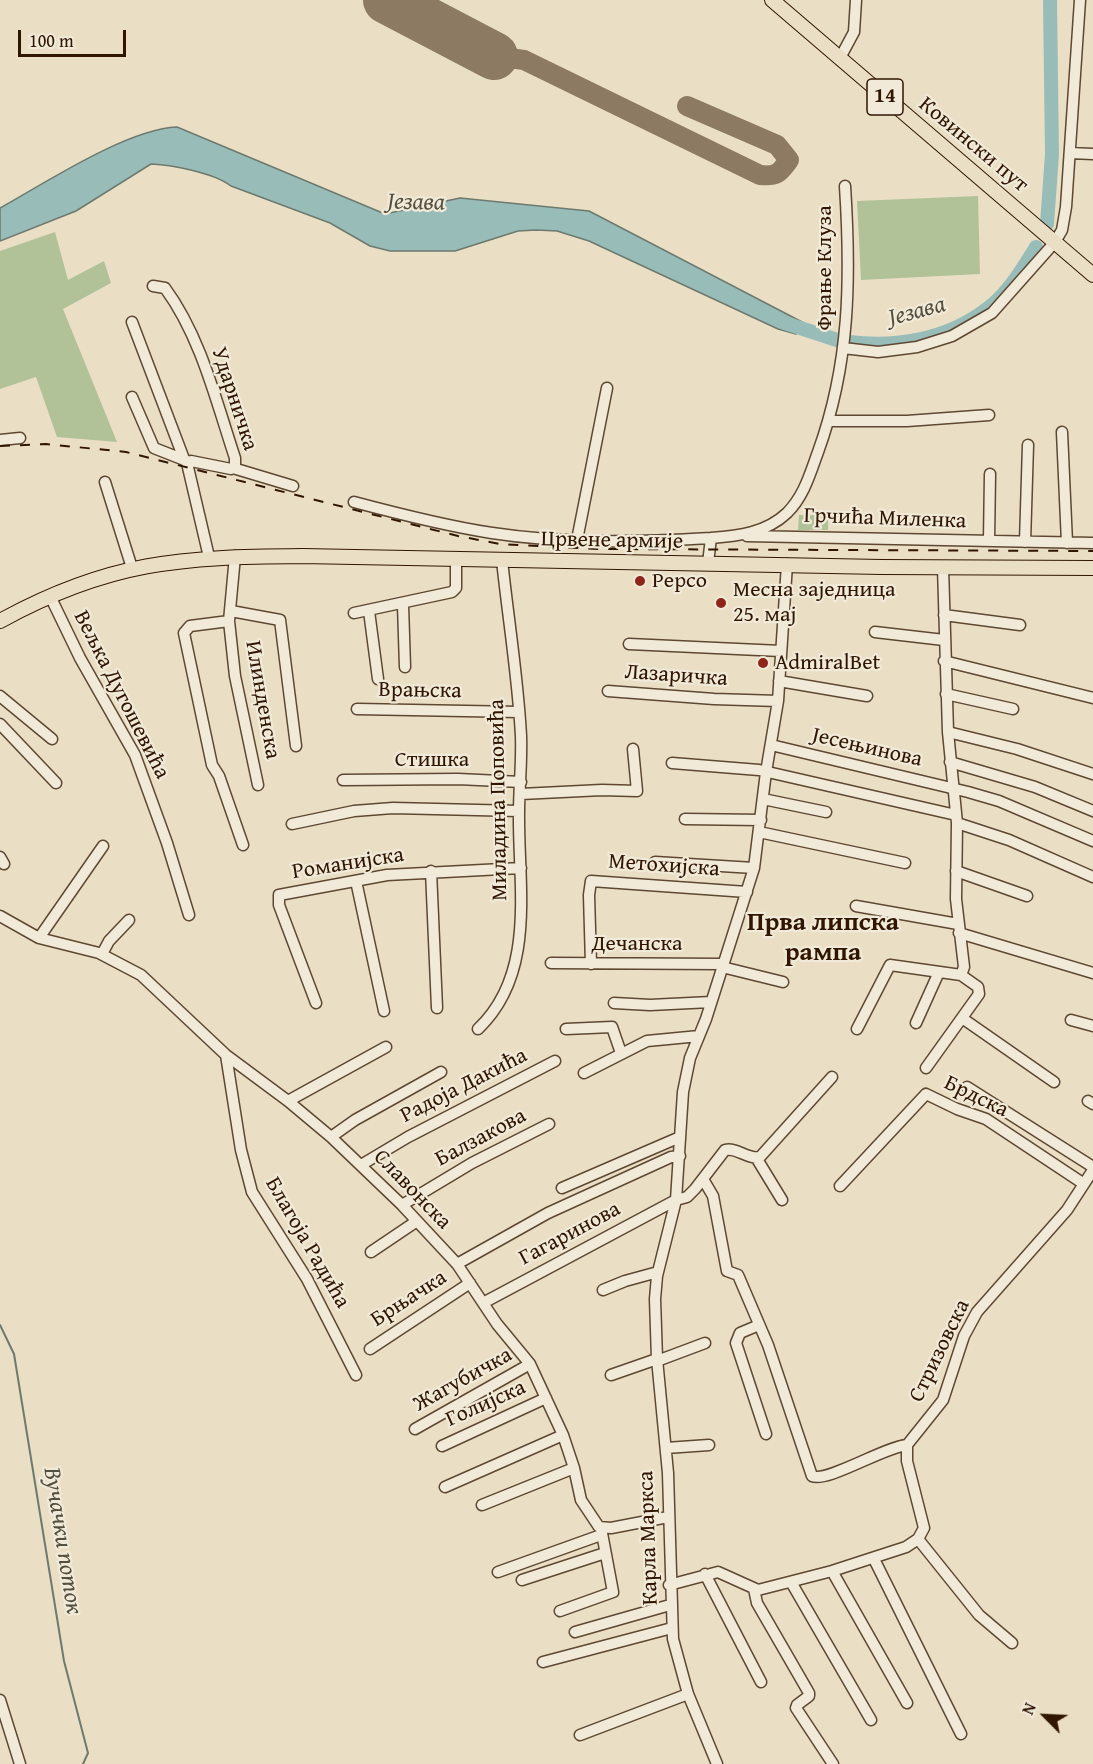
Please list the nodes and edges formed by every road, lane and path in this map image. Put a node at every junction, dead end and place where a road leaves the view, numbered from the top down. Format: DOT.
graph roads {
  1 [pos="772,0"];
  2 [pos="856,0"];
  3 [pos="1080,0"];
  4 [pos="840,58"];
  5 [pos="1070,153"];
  6 [pos="1093,154"];
  7 [pos="845,186"];
  8 [pos="1055,242"];
  9 [pos="1093,275"];
  10 [pos="153,286"];
  11 [pos="132,322"];
  12 [pos="843,348"];
  13 [pos="608,388"];
  14 [pos="132,397"];
  15 [pos="989,415"];
  16 [pos="828,421"];
  17 [pos="1062,432"];
  18 [pos="20,438"];
  19 [pos="0,440"];
  20 [pos="1028,445"];
  21 [pos="186,460"];
  22 [pos="233,468"];
  23 [pos="990,474"];
  24 [pos="105,482"];
  25 [pos="293,486"];
  26 [pos="354,502"];
  27 [pos="744,536"];
  28 [pos="711,538"];
  29 [pos="577,540"];
  30 [pos="989,541"];
  31 [pos="1025,542"];
  32 [pos="1067,543"];
  33 [pos="1093,543"];
  34 [pos="235,556"];
  35 [pos="209,557"];
  36 [pos="456,559"];
  37 [pos="502,560"];
  38 [pos="708,563"];
  39 [pos="788,564"];
  40 [pos="943,567"];
  41 [pos="132,568"];
  42 [pos="1093,568"];
  43 [pos="50,596"];
  44 [pos="403,605"];
  45 [pos="369,611"];
  46 [pos="354,613"];
  47 [pos="944,615"];
  48 [pos="230,616"];
  49 [pos="0,621"];
  50 [pos="1020,625"];
  51 [pos="875,632"];
  52 [pos="944,640"];
  53 [pos="629,644"];
  54 [pos="781,651"];
  55 [pos="944,661"];
  56 [pos="405,667"];
  57 [pos="378,680"];
  58 [pos="779,681"];
  59 [pos="608,691"];
  60 [pos="946,694"];
  61 [pos="0,696"];
  62 [pos="867,696"];
  63 [pos="1093,698"];
  64 [pos="778,701"];
  65 [pos="357,709"];
  66 [pos="1013,710"];
  67 [pos="519,712"];
  68 [pos="0,723"];
  69 [pos="948,732"];
  70 [pos="52,739"];
  71 [pos="771,745"];
  72 [pos="296,746"];
  73 [pos="633,749"];
  74 [pos="950,762"];
  75 [pos="672,763"];
  76 [pos="766,772"];
  77 [pos="1093,774"];
  78 [pos="343,780"];
  79 [pos="521,782"];
  80 [pos="56,783"];
  81 [pos="258,785"];
  82 [pos="954,788"];
  83 [pos="520,794"];
  84 [pos="763,799"];
  85 [pos="519,811"];
  86 [pos="1093,811"];
  87 [pos="826,812"];
  88 [pos="685,819"];
  89 [pos="957,819"];
  90 [pos="761,820"];
  91 [pos="292,824"];
  92 [pos="759,832"];
  93 [pos="1093,841"];
  94 [pos="243,844"];
  95 [pos="103,846"];
  96 [pos="655,862"];
  97 [pos="905,863"];
  98 [pos="521,868"];
  99 [pos="754,868"];
  100 [pos="430,871"];
  101 [pos="956,871"];
  102 [pos="1093,877"];
  103 [pos="357,881"];
  104 [pos="747,892"];
  105 [pos="1027,896"];
  106 [pos="856,906"];
  107 [pos="189,915"];
  108 [pos="0,916"];
  109 [pos="129,920"];
  110 [pos="958,928"];
  111 [pos="39,938"];
  112 [pos="102,954"];
  113 [pos="550,963"];
  114 [pos="591,964"];
  115 [pos="723,966"];
  116 [pos="939,972"];
  117 [pos="1093,973"];
  118 [pos="961,975"];
  119 [pos="783,981"];
  120 [pos="711,1002"];
  121 [pos="316,1003"];
  122 [pos="614,1003"];
  123 [pos="437,1008"];
  124 [pos="384,1011"];
  125 [pos="962,1018"];
  126 [pos="1071,1020"];
  127 [pos="916,1023"];
  128 [pos="1093,1026"];
  129 [pos="478,1029"];
  130 [pos="566,1029"];
  131 [pos="857,1029"];
  132 [pos="699,1036"];
  133 [pos="386,1047"];
  134 [pos="621,1053"];
  135 [pos="226,1055"];
  136 [pos="555,1062"];
  137 [pos="926,1068"];
  138 [pos="441,1072"];
  139 [pos="584,1073"];
  140 [pos="832,1077"];
  141 [pos="1054,1082"];
  142 [pos="967,1087"];
  143 [pos="288,1101"];
  144 [pos="549,1124"];
  145 [pos="331,1137"];
  146 [pos="680,1137"];
  147 [pos="680,1156"];
  148 [pos="757,1159"];
  149 [pos="361,1165"];
  150 [pos="1093,1169"];
  151 [pos="703,1179"];
  152 [pos="1084,1184"];
  153 [pos="840,1185"];
  154 [pos="562,1188"];
  155 [pos="676,1200"];
  156 [pos="782,1200"];
  157 [pos="402,1205"];
  158 [pos="417,1221"];
  159 [pos="371,1252"];
  160 [pos="457,1264"];
  161 [pos="658,1272"];
  162 [pos="470,1283"];
  163 [pos="603,1290"];
  164 [pos="483,1303"];
  165 [pos="759,1325"];
  166 [pos="705,1343"];
  167 [pos="370,1349"];
  168 [pos="657,1360"];
  169 [pos="531,1364"];
  170 [pos="356,1375"];
  171 [pos="611,1375"];
  172 [pos="546,1398"];
  173 [pos="415,1429"];
  174 [pos="766,1434"];
  175 [pos="563,1435"];
  176 [pos="709,1445"];
  177 [pos="907,1445"];
  178 [pos="442,1446"];
  179 [pos="666,1448"];
  180 [pos="574,1468"];
  181 [pos="445,1487"];
  182 [pos="482,1505"];
  183 [pos="668,1516"];
  184 [pos="601,1532"];
  185 [pos="918,1539"];
  186 [pos="605,1553"];
  187 [pos="874,1559"];
  188 [pos="832,1571"];
  189 [pos="498,1572"];
  190 [pos="705,1574"];
  191 [pos="522,1580"];
  192 [pos="791,1582"];
  193 [pos="669,1585"];
  194 [pos="754,1589"];
  195 [pos="670,1605"];
  196 [pos="560,1611"];
  197 [pos="672,1628"];
  198 [pos="575,1632"];
  199 [pos="1012,1643"];
  200 [pos="543,1662"];
  201 [pos="761,1682"];
  202 [pos="688,1694"];
  203 [pos="0,1700"];
  204 [pos="907,1703"];
  205 [pos="871,1720"];
  206 [pos="5,1732"];
  207 [pos="580,1734"];
  208 [pos="961,1734"];
  209 [pos="20,1764"];
  210 [pos="717,1764"];
  211 [pos="833,1764"];
  1 -- 4 [label="main road, Ковински пут / 14"];
  2 -- 4 [label="street"];
  3 -- 5 [label="street"];
  4 -- 8 [label="main road, Ковински пут / 14"];
  5 -- 6 [label="street"];
  5 -- 8 [label="street"];
  7 -- 12 [label="street, Фрање Клуза"];
  8 -- 9 [label="main road, Ковински пут / 14"];
  8 -- 12 [label="street"];
  10 -- 22 [label="street, Ударничка"];
  11 -- 21 [label="street"];
  12 -- 16 [label="street, Фрање Клуза"];
  13 -- 29 [label="street"];
  14 -- 21 [label="street, Ударничка"];
  15 -- 16 [label="street"];
  16 -- 27 [label="street, Фрање Клуза"];
  17 -- 32 [label="street"];
  18 -- 19 [label="street"];
  20 -- 31 [label="street"];
  21 -- 22 [label="street, Ударничка"];
  21 -- 35 [label="street"];
  22 -- 25 [label="street"];
  23 -- 30 [label="street"];
  24 -- 41 [label="street"];
  26 -- 29 [label="street, Фрање Клуза"];
  27 -- 28 [label="street, Фрање Клуза"];
  27 -- 30 [label="street, Грчића Миленка"];
  28 -- 29 [label="street, Фрање Клуза"];
  28 -- 38 [label="street"];
  30 -- 31 [label="street, Грчића Миленка"];
  31 -- 32 [label="street, Грчића Миленка"];
  32 -- 33 [label="street, Грчића Миленка"];
  34 -- 35 [label="main road, Црвене армије"];
  34 -- 36 [label="main road, Црвене армије"];
  34 -- 48 [label="street, Илинденска"];
  35 -- 41 [label="main road, Црвене армије"];
  36 -- 37 [label="main road, Црвене армије"];
  36 -- 44 [label="street"];
  37 -- 38 [label="main road, Црвене армије"];
  37 -- 67 [label="street, Миладина Поповића"];
  38 -- 39 [label="main road, Црвене армије"];
  39 -- 40 [label="main road, Црвене армије"];
  39 -- 54 [label="street, Карла Маркса"];
  40 -- 42 [label="main road, Црвене армије"];
  40 -- 47 [label="street"];
  41 -- 43 [label="main road, Црвене армије"];
  43 -- 49 [label="main road, Црвене армије"];
  43 -- 107 [label="street, Вељка Дугошевића"];
  44 -- 45 [label="street"];
  44 -- 56 [label="street"];
  45 -- 46 [label="street"];
  45 -- 57 [label="street"];
  47 -- 50 [label="street"];
  47 -- 52 [label="street"];
  48 -- 72 [label="street"];
  48 -- 81 [label="street, Илинденска"];
  48 -- 94 [label="street"];
  51 -- 52 [label="street"];
  52 -- 55 [label="street"];
  53 -- 54 [label="street"];
  54 -- 58 [label="street, Карла Маркса"];
  55 -- 60 [label="street"];
  55 -- 63 [label="street"];
  58 -- 62 [label="street"];
  58 -- 64 [label="street, Карла Маркса"];
  59 -- 64 [label="street, Лазаричка"];
  60 -- 66 [label="street"];
  60 -- 69 [label="street"];
  61 -- 70 [label="street"];
  64 -- 71 [label="street, Карла Маркса"];
  65 -- 67 [label="street, Врањска"];
  67 -- 79 [label="street, Миладина Поповића"];
  68 -- 80 [label="street"];
  69 -- 74 [label="street"];
  69 -- 77 [label="street"];
  71 -- 76 [label="street, Карла Маркса"];
  71 -- 82 [label="street, Јесењинова"];
  73 -- 83 [label="street"];
  74 -- 82 [label="street"];
  74 -- 86 [label="street"];
  75 -- 76 [label="street"];
  76 -- 84 [label="street, Карла Маркса"];
  76 -- 89 [label="street"];
  78 -- 79 [label="street, Стишка"];
  79 -- 83 [label="street, Миладина Поповића"];
  82 -- 89 [label="street"];
  82 -- 93 [label="street, Јесењинова"];
  83 -- 85 [label="street, Миладина Поповића"];
  84 -- 87 [label="street"];
  84 -- 90 [label="street, Карла Маркса"];
  85 -- 91 [label="street"];
  85 -- 98 [label="street, Миладина Поповића"];
  88 -- 90 [label="street"];
  89 -- 101 [label="street"];
  89 -- 102 [label="street"];
  90 -- 92 [label="street, Карла Маркса"];
  92 -- 97 [label="street"];
  92 -- 99 [label="street, Карла Маркса"];
  95 -- 111 [label="street"];
  96 -- 99 [label="street"];
  98 -- 100 [label="street, Романијска"];
  98 -- 129 [label="street, Миладина Поповића"];
  99 -- 104 [label="street, Карла Маркса"];
  100 -- 103 [label="street, Романијска"];
  100 -- 123 [label="street, Романијска"];
  101 -- 105 [label="street"];
  101 -- 110 [label="street"];
  103 -- 121 [label="street, Романијска"];
  103 -- 124 [label="street"];
  104 -- 114 [label="street, Метохијска"];
  104 -- 115 [label="street, Карла Маркса"];
  106 -- 110 [label="street"];
  108 -- 111 [label="street, Славонска"];
  109 -- 112 [label="street"];
  110 -- 117 [label="street"];
  110 -- 118 [label="street"];
  111 -- 112 [label="street, Славонска"];
  112 -- 135 [label="street, Славонска"];
  113 -- 114 [label="street, Дечанска"];
  114 -- 115 [label="street, Дечанска"];
  115 -- 119 [label="street"];
  115 -- 120 [label="street, Карла Маркса"];
  116 -- 118 [label="street"];
  116 -- 127 [label="street"];
  116 -- 131 [label="street"];
  118 -- 125 [label="street"];
  120 -- 122 [label="street"];
  120 -- 132 [label="street, Карла Маркса"];
  125 -- 137 [label="street"];
  125 -- 141 [label="street"];
  126 -- 128 [label="street"];
  130 -- 134 [label="street"];
  132 -- 134 [label="street"];
  132 -- 146 [label="street, Карла Маркса"];
  133 -- 143 [label="street"];
  134 -- 139 [label="street"];
  135 -- 143 [label="street, Славонска"];
  135 -- 170 [label="street, Благоја Радића"];
  136 -- 149 [label="street, Радоја Дакића"];
  138 -- 145 [label="street"];
  140 -- 148 [label="street"];
  142 -- 150 [label="street, Стризовска"];
  143 -- 145 [label="street, Славонска"];
  144 -- 157 [label="street, Балзакова"];
  145 -- 149 [label="street, Славонска"];
  146 -- 147 [label="street, Карла Маркса"];
  146 -- 154 [label="street"];
  147 -- 155 [label="street, Карла Маркса"];
  147 -- 160 [label="street"];
  148 -- 151 [label="street, Гагаринова"];
  148 -- 156 [label="street"];
  149 -- 157 [label="street, Славонска"];
  150 -- 152 [label="street, Стризовска"];
  151 -- 155 [label="street, Гагаринова"];
  151 -- 165 [label="street"];
  152 -- 153 [label="street, Брдска"];
  152 -- 177 [label="street, Стризовска"];
  155 -- 161 [label="street, Карла Маркса"];
  155 -- 164 [label="street, Гагаринова"];
  157 -- 158 [label="street, Славонска"];
  158 -- 159 [label="street"];
  158 -- 160 [label="street, Славонска"];
  160 -- 162 [label="street, Славонска"];
  161 -- 163 [label="street"];
  161 -- 168 [label="street, Карла Маркса"];
  162 -- 164 [label="street, Славонска"];
  162 -- 167 [label="street, Брњачка"];
  164 -- 169 [label="street, Славонска"];
  165 -- 174 [label="street"];
  165 -- 177 [label="street"];
  166 -- 168 [label="street"];
  168 -- 171 [label="street"];
  168 -- 179 [label="street, Карла Маркса"];
  169 -- 172 [label="street, Славонска"];
  169 -- 173 [label="street, Жагубичка"];
  172 -- 175 [label="street, Славонска"];
  172 -- 178 [label="street, Голијска"];
  175 -- 180 [label="street, Славонска"];
  175 -- 181 [label="street"];
  176 -- 179 [label="street, Карла Маркса"];
  177 -- 185 [label="street"];
  179 -- 183 [label="street, Карла Маркса"];
  180 -- 182 [label="street"];
  180 -- 184 [label="street, Славонска"];
  183 -- 184 [label="street"];
  183 -- 193 [label="street, Карла Маркса"];
  184 -- 186 [label="street, Славонска"];
  184 -- 189 [label="street"];
  185 -- 187 [label="street"];
  185 -- 199 [label="street"];
  186 -- 191 [label="street"];
  186 -- 196 [label="street, Славонска"];
  187 -- 188 [label="street"];
  187 -- 208 [label="street"];
  188 -- 192 [label="street"];
  188 -- 204 [label="street"];
  190 -- 193 [label="street"];
  190 -- 194 [label="street"];
  190 -- 201 [label="street"];
  192 -- 194 [label="street"];
  192 -- 205 [label="street"];
  193 -- 195 [label="street, Карла Маркса"];
  194 -- 211 [label="street"];
  195 -- 197 [label="street, Карла Маркса"];
  195 -- 198 [label="street"];
  197 -- 200 [label="street, Карла Маркса"];
  197 -- 202 [label="street, Карла Маркса"];
  202 -- 207 [label="street"];
  202 -- 210 [label="street, Карла Маркса"];
  203 -- 206 [label="street"];
  206 -- 209 [label="street"];
}
